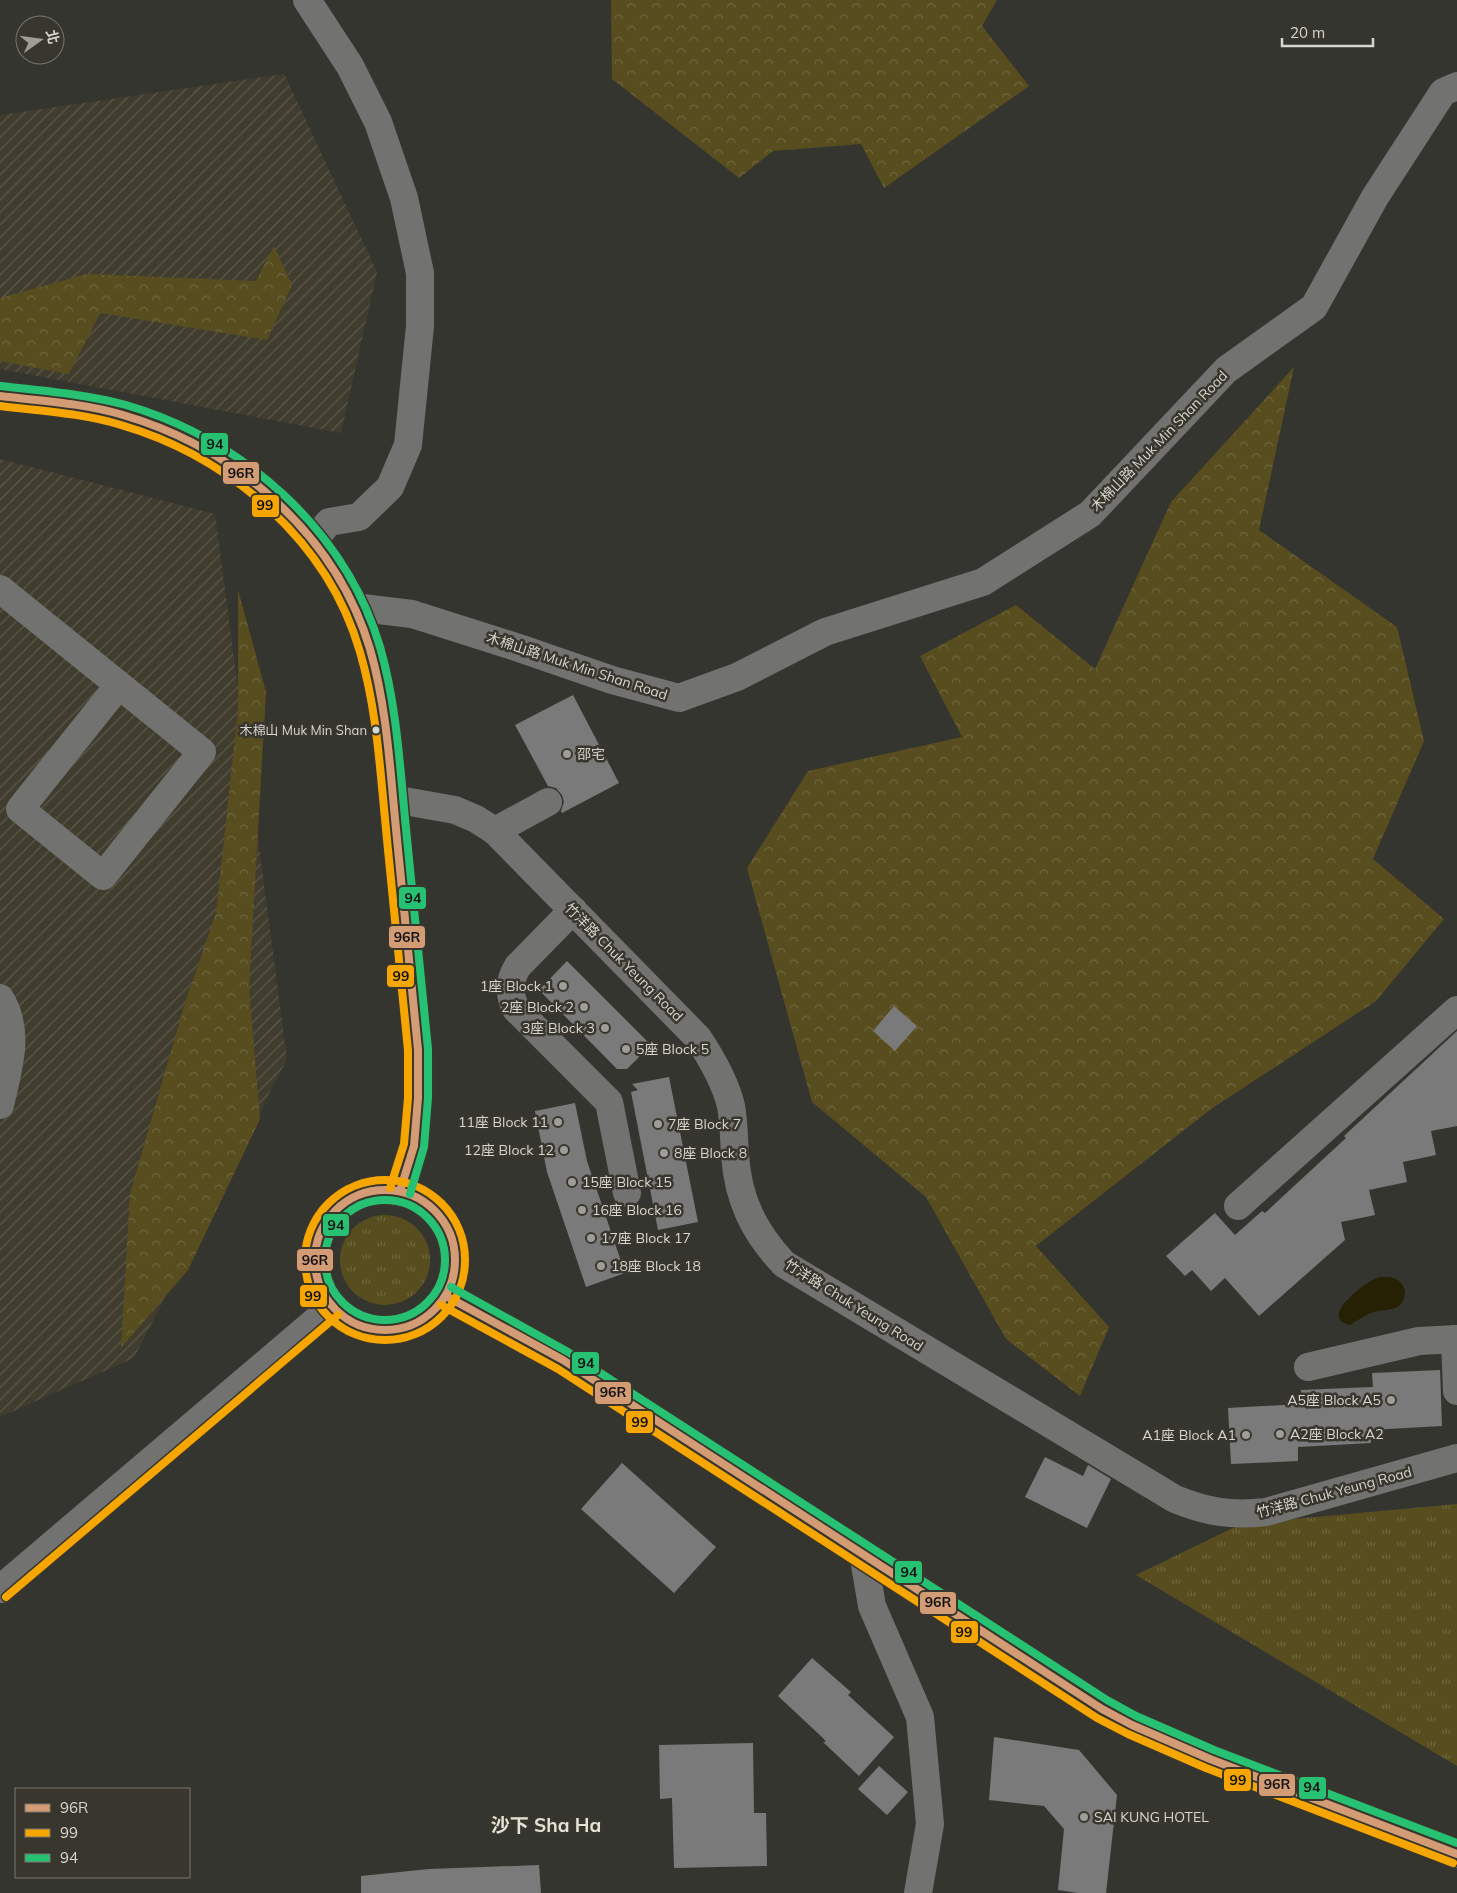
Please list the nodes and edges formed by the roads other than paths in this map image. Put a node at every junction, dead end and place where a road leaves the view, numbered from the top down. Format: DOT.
graph roads {
  1 [pos="307,0"];
  2 [pos="1457,86"];
  3 [pos="0,396"];
  4 [pos="313,540"];
  5 [pos="0,589"];
  6 [pos="354,607"];
  7 [pos="119,685"];
  8 [pos="393,799"];
  9 [pos="548,802"];
  10 [pos="495,831"];
  11 [pos="573,910"];
  12 [pos="0,998"];
  13 [pos="1456,1010"];
  14 [pos="0,1105"];
  15 [pos="400,1191"];
  16 [pos="627,1193"];
  17 [pos="1238,1206"];
  18 [pos="446,1296"];
  19 [pos="332,1307"];
  20 [pos="1456,1339"];
  21 [pos="1308,1367"];
  22 [pos="1457,1391"];
  23 [pos="1457,1458"];
  24 [pos="863,1554"];
  25 [pos="0,1589"];
  26 [pos="1457,1854"];
  27 [pos="918,1893"];
  1 -- 4 [label="street"];
  2 -- 6 [label="street, 木棉山路 Muk Min Shan Road"];
  3 -- 4 [label="street"];
  4 -- 6 [label="street"];
  5 -- 7 [label="street"];
  6 -- 8 [label="street"];
  7 -- 7 [label="street"];
  8 -- 10 [label="street, 竹洋路 Chuk Yeung Road"];
  8 -- 15 [label="street"];
  9 -- 10 [label="street"];
  10 -- 11 [label="street, 竹洋路 Chuk Yeung Road"];
  11 -- 16 [label="street"];
  11 -- 23 [label="street, 竹洋路 Chuk Yeung Road"];
  12 -- 14 [label="street"];
  13 -- 17 [label="street"];
  15 -- 18 [label="street"];
  15 -- 19 [label="street"];
  18 -- 19 [label="street"];
  18 -- 24 [label="street"];
  19 -- 25 [label="street"];
  20 -- 21 [label="street"];
  20 -- 22 [label="street"];
  24 -- 26 [label="street"];
  24 -- 27 [label="street"];
}
